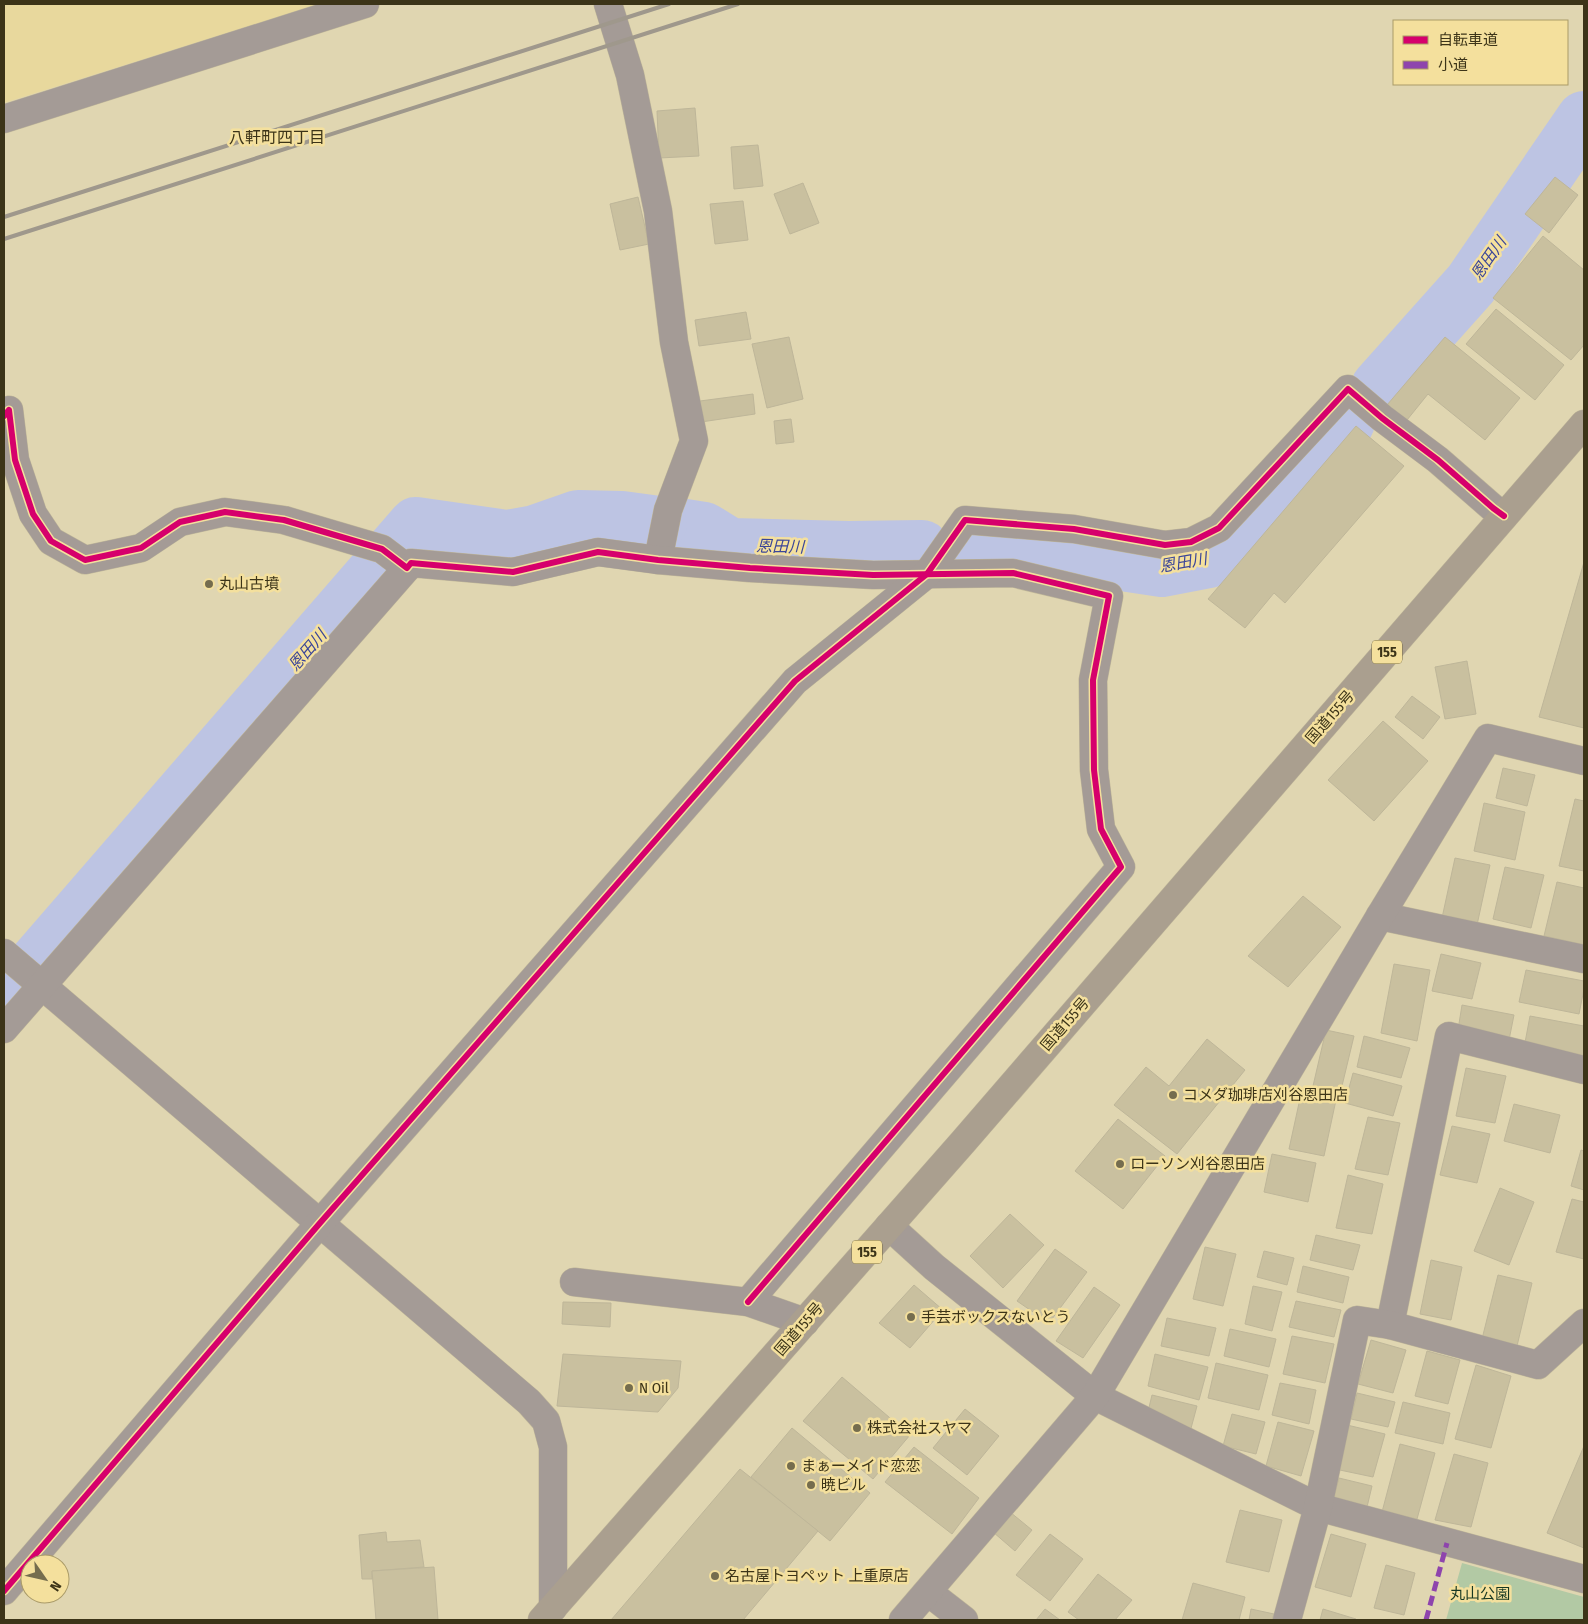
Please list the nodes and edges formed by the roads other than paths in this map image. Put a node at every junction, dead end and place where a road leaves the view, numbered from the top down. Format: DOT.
graph roads {
  1 [pos="365,4"];
  2 [pos="608,4"];
  3 [pos="4,119"];
  4 [pos="4,416"];
  5 [pos="1584,424"];
  6 [pos="1504,516"];
  7 [pos="397,560"];
  8 [pos="658,560"];
  9 [pos="927,574"];
  10 [pos="1584,761"];
  11 [pos="1380,916"];
  12 [pos="4,953"];
  13 [pos="1584,959"];
  14 [pos="42,985"];
  15 [pos="4,1029"];
  16 [pos="1584,1070"];
  17 [pos="320,1223"];
  18 [pos="889,1226"];
  19 [pos="574,1282"];
  20 [pos="748,1302"];
  21 [pos="805,1322"];
  22 [pos="1584,1323"];
  23 [pos="1390,1325"];
  24 [pos="1095,1396"];
  25 [pos="1318,1508"];
  26 [pos="1584,1579"];
  27 [pos="4,1591"];
  28 [pos="928,1592"];
  29 [pos="547,1614"];
  30 [pos="903,1620"];
  31 [pos="964,1620"];
  32 [pos="1287,1620"];
  1 -- 3 [label="street"];
  2 -- 8 [label="street"];
  4 -- 7 [label="street"];
  5 -- 6 [label="highway, 国道155号 / 155"];
  6 -- 9 [label="street"];
  6 -- 18 [label="highway, 国道155号 / 155"];
  7 -- 8 [label="street"];
  7 -- 14 [label="street"];
  8 -- 9 [label="street"];
  9 -- 17 [label="street"];
  9 -- 20 [label="street"];
  10 -- 11 [label="street"];
  11 -- 13 [label="street"];
  11 -- 24 [label="street"];
  12 -- 14 [label="street"];
  14 -- 15 [label="street"];
  14 -- 17 [label="street"];
  16 -- 23 [label="street"];
  17 -- 27 [label="street"];
  17 -- 29 [label="street"];
  18 -- 21 [label="highway, 国道155号 / 155"];
  18 -- 24 [label="street"];
  19 -- 20 [label="street"];
  20 -- 21 [label="street"];
  21 -- 29 [label="highway, 国道155号 / 155"];
  22 -- 23 [label="street"];
  23 -- 25 [label="street"];
  24 -- 25 [label="street"];
  24 -- 28 [label="street"];
  25 -- 26 [label="street"];
  25 -- 32 [label="street"];
  28 -- 30 [label="street"];
  28 -- 31 [label="street"];
}
